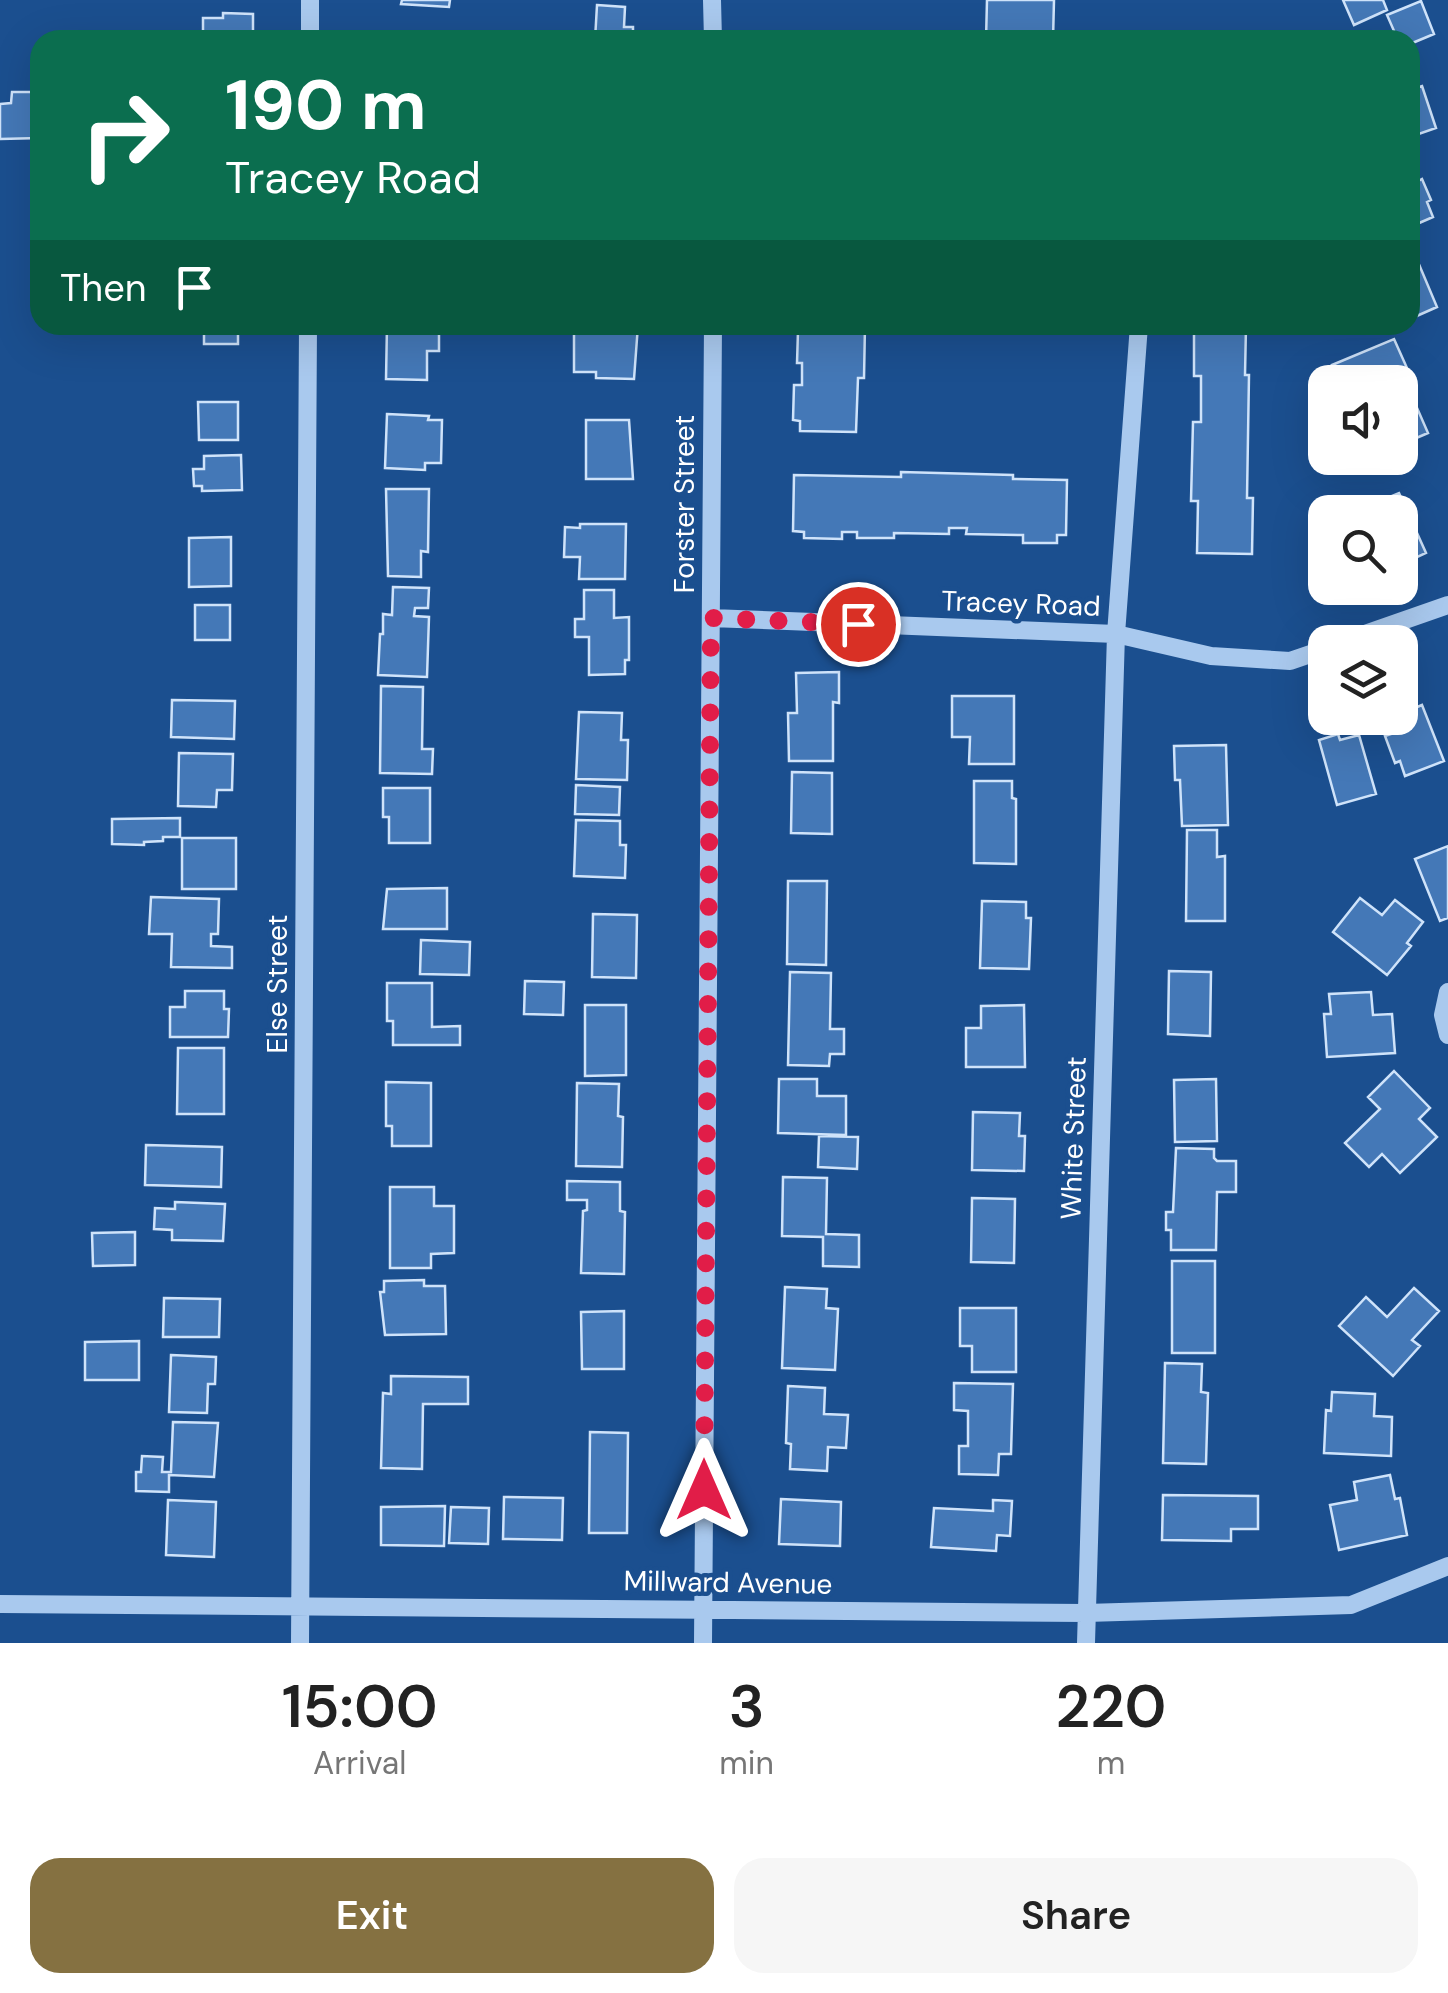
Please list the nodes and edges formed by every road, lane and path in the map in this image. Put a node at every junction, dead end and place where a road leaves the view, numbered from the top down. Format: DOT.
graph roads {
  1 [pos="310,0"];
  2 [pos="712,0"];
  3 [pos="310,30"];
  4 [pos="713,30"];
  5 [pos="308,335"];
  6 [pos="713,335"];
  7 [pos="1138,335"];
  8 [pos="1448,605"];
  9 [pos="711,618"];
  10 [pos="1391,625"];
  11 [pos="1116,634"];
  12 [pos="1308,654"];
  13 [pos="1448,992"];
  14 [pos="1448,1035"];
  15 [pos="1448,1566"];
  16 [pos="0,1604"];
  17 [pos="301,1606"];
  18 [pos="703,1609"];
  19 [pos="1086,1613"];
  20 [pos="300,1643"];
  21 [pos="703,1643"];
  22 [pos="1086,1643"];
  1 -- 3 [label="street"];
  2 -- 4 [label="street"];
  5 -- 17 [label="street, Else Street"];
  6 -- 9 [label="street, Forster Street"];
  7 -- 11 [label="street, White Street"];
  8 -- 10 [label="street"];
  9 -- 11 [label="street, Tracey Road"];
  9 -- 18 [label="street, Forster Street"];
  11 -- 12 [label="street, Tracey Road"];
  11 -- 19 [label="street, White Street"];
  13 -- 14 [label="street"];
  15 -- 19 [label="street, Millward Avenue"];
  16 -- 17 [label="street, Millward Avenue"];
  17 -- 18 [label="street, Millward Avenue"];
  17 -- 20 [label="street, Else Street"];
  18 -- 19 [label="street, Millward Avenue"];
  18 -- 21 [label="street, Forster Street"];
  19 -- 22 [label="street, White Street"];
}
